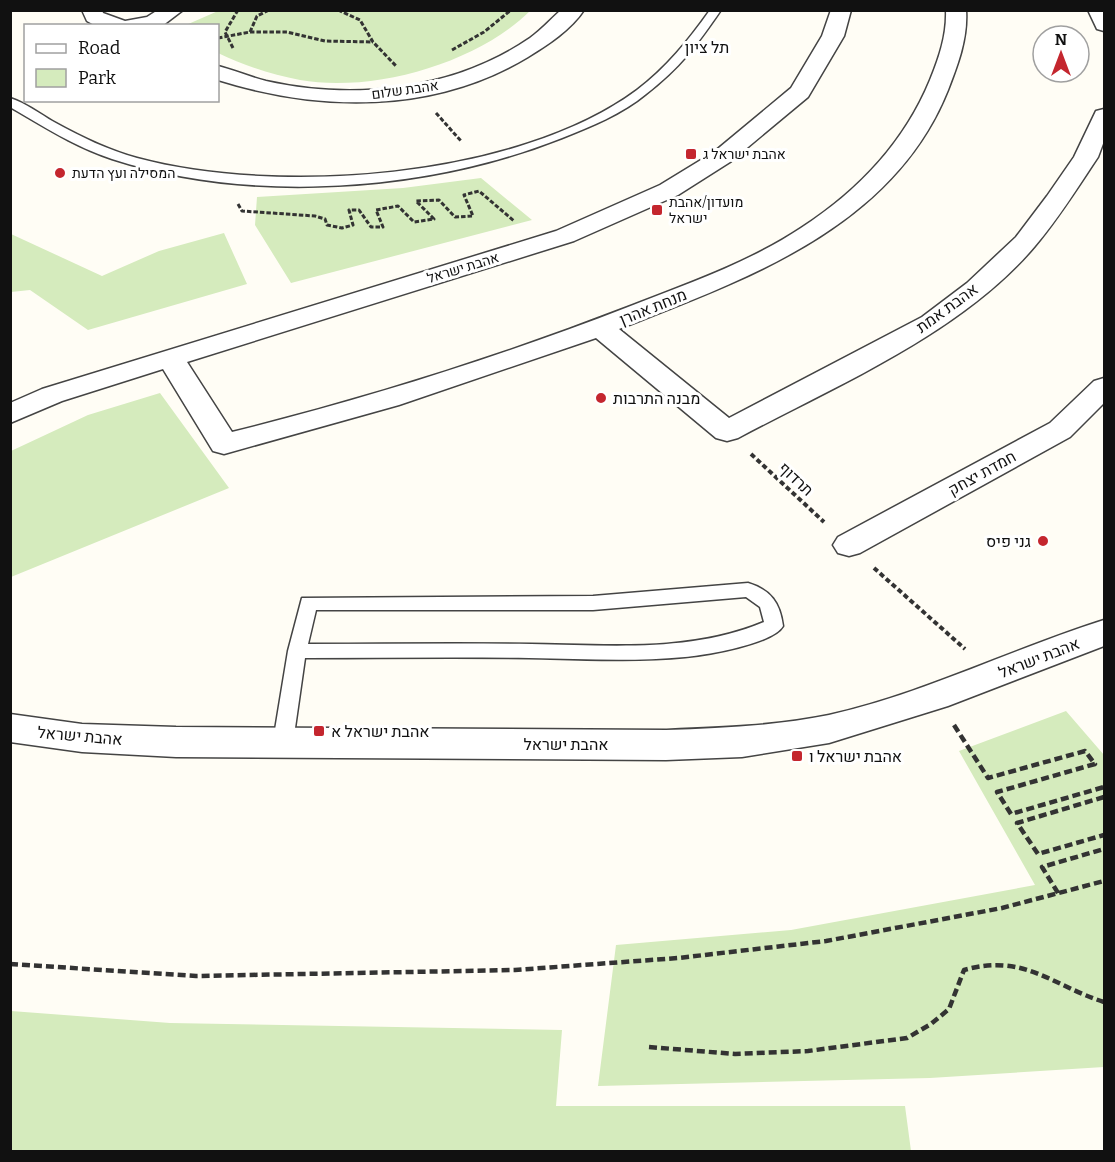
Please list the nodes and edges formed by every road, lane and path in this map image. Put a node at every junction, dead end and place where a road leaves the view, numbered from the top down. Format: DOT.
graph roads {
  1 [pos="92,10"];
  2 [pos="173,10"];
  3 [pos="238,10"];
  4 [pos="269,10"];
  5 [pos="338,10"];
  6 [pos="511,10"];
  7 [pos="574,10"];
  8 [pos="716,10"];
  9 [pos="841,10"];
  10 [pos="956,10"];
  11 [pos="1098,10"];
  12 [pos="113,24"];
  13 [pos="153,24"];
  14 [pos="1104,25"];
  15 [pos="250,32"];
  16 [pos="226,36"];
  17 [pos="219,38"];
  18 [pos="373,42"];
  19 [pos="451,51"];
  20 [pos="236,52"];
  21 [pos="390,72"];
  22 [pos="219,73"];
  23 [pos="415,91"];
  24 [pos="10,102"];
  25 [pos="1104,116"];
  26 [pos="480,162"];
  27 [pos="226,179"];
  28 [pos="541,244"];
  29 [pos="601,328"];
  30 [pos="170,358"];
  31 [pos="1104,387"];
  32 [pos="11,413"];
  33 [pos="727,431"];
  34 [pos="849,545"];
  35 [pos="1104,633"];
  36 [pos="297,651"];
  37 [pos="994,675"];
  38 [pos="935,696"];
  39 [pos="10,728"];
  40 [pos="283,742"];
  41 [pos="1104,787"];
  42 [pos="1104,797"];
  43 [pos="1104,835"];
  44 [pos="1104,849"];
  45 [pos="1104,881"];
  46 [pos="1059,893"];
  47 [pos="10,964"];
  48 [pos="1104,1002"];
  49 [pos="650,1047"];
  1 -- 12 [label="street"];
  2 -- 13 [label="street"];
  3 -- 16 [label="path"];
  4 -- 15 [label="path"];
  5 -- 18 [label="path"];
  6 -- 19 [label="path"];
  7 -- 23 [label="street, אהבת שלום"];
  8 -- 26 [label="lane"];
  9 -- 28 [label="street, אהבת ישראל"];
  10 -- 29 [label="street, מנחת אהרן"];
  11 -- 14 [label="street"];
  15 -- 16 [label="path"];
  15 -- 18 [label="path"];
  16 -- 17 [label="path"];
  16 -- 20 [label="path"];
  18 -- 21 [label="path"];
  22 -- 23 [label="street, אהבת שלום"];
  23 -- 26 [label="path"];
  24 -- 27 [label="lane"];
  25 -- 33 [label="street, אהבת אמת"];
  26 -- 27 [label="lane"];
  27 -- 28 [label="path"];
  28 -- 30 [label="street, אהבת ישראל"];
  29 -- 30 [label="street, מנחת אהרן"];
  29 -- 33 [label="street"];
  30 -- 32 [label="street, אהבת ישראל"];
  31 -- 34 [label="street, חמדת יצחק"];
  33 -- 34 [label="path, תרדוף"];
  34 -- 37 [label="path, תרדוף"];
  35 -- 37 [label="street, אהבת ישראל"];
  36 -- 36 [label="lane"];
  36 -- 40 [label="lane"];
  37 -- 38 [label="street, אהבת ישראל"];
  38 -- 40 [label="street, אהבת ישראל"];
  38 -- 41 [label="path"];
  39 -- 40 [label="street, אהבת ישראל"];
  42 -- 43 [label="path"];
  44 -- 46 [label="path"];
  45 -- 46 [label="path"];
  46 -- 47 [label="path"];
  48 -- 49 [label="path"];
}
